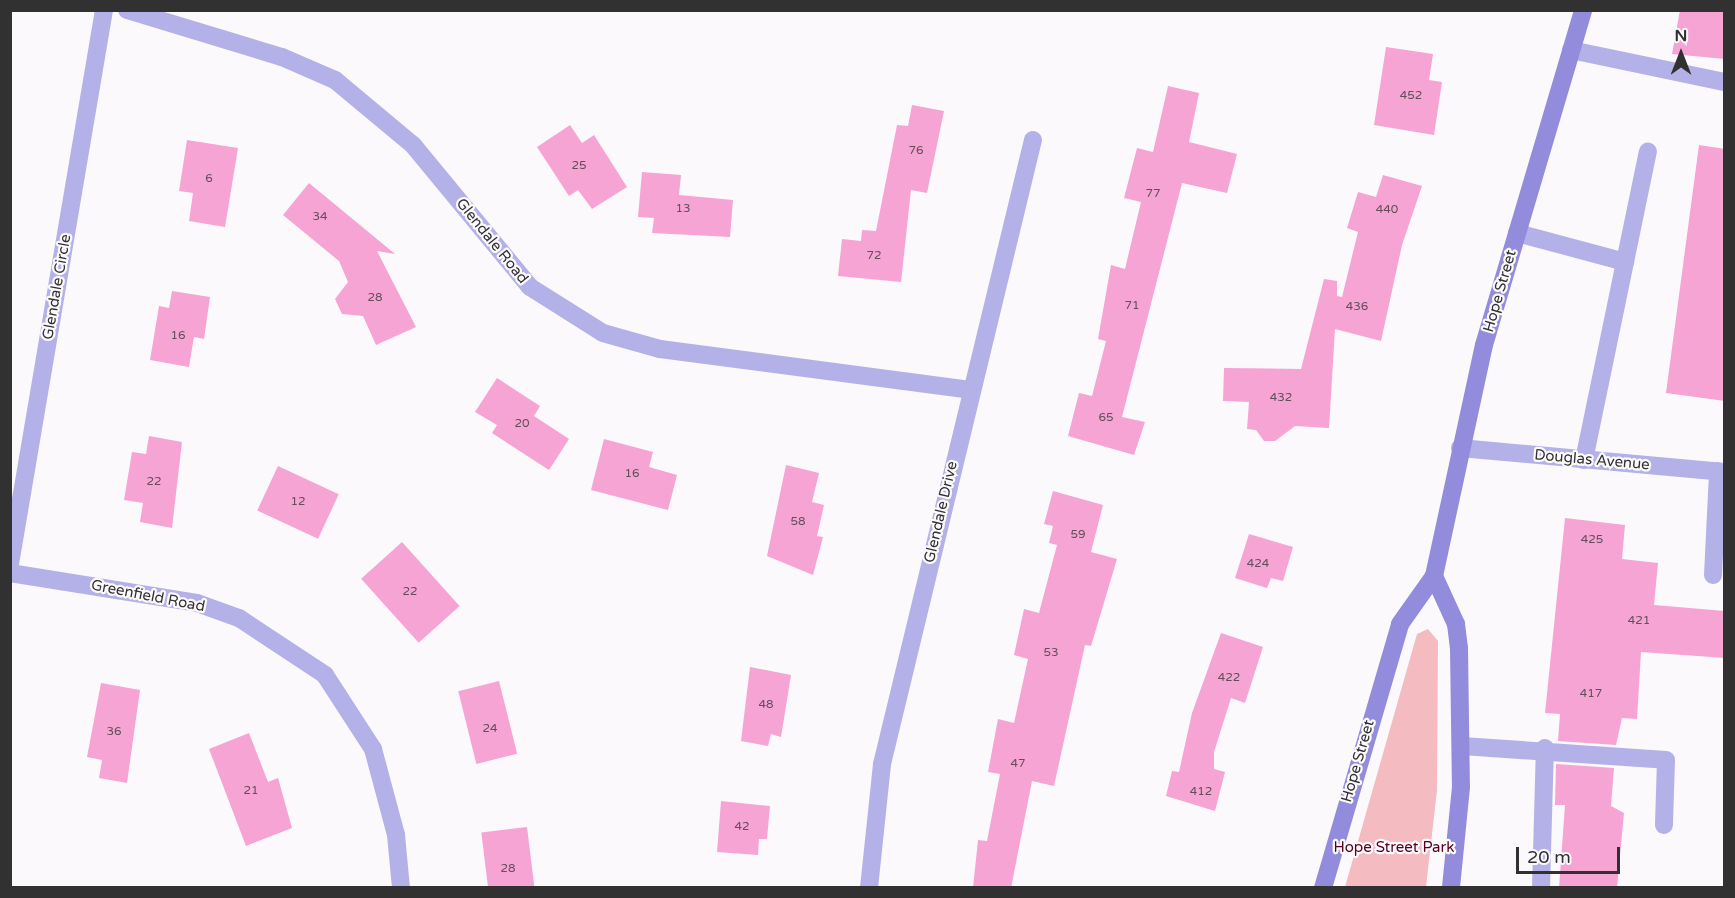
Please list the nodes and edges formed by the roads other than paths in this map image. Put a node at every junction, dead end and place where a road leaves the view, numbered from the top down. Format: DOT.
graph roads {
  1 [pos="104,10"];
  2 [pos="127,10"];
  3 [pos="1583,10"];
  4 [pos="1571,50"];
  5 [pos="1725,82"];
  6 [pos="1033,140"];
  7 [pos="1648,152"];
  8 [pos="1517,233"];
  9 [pos="1625,262"];
  10 [pos="970,390"];
  11 [pos="1460,448"];
  12 [pos="1584,460"];
  13 [pos="1721,472"];
  14 [pos="10,564"];
  15 [pos="10,573"];
  16 [pos="1713,575"];
  17 [pos="1434,576"];
  18 [pos="1462,746"];
  19 [pos="1545,748"];
  20 [pos="1664,825"];
  21 [pos="401,888"];
  22 [pos="869,888"];
  23 [pos="1323,888"];
  24 [pos="1451,888"];
  25 [pos="1541,888"];
  1 -- 14 [label="street, Glendale Circle"];
  2 -- 10 [label="street, Glendale Road"];
  3 -- 4 [label="main road, Hope Street"];
  4 -- 5 [label="street"];
  4 -- 8 [label="main road, Hope Street"];
  6 -- 10 [label="street, Glendale Drive"];
  7 -- 9 [label="street"];
  8 -- 9 [label="street"];
  8 -- 11 [label="main road, Hope Street"];
  9 -- 12 [label="street"];
  10 -- 22 [label="street, Glendale Drive"];
  11 -- 12 [label="street, Douglas Avenue"];
  11 -- 17 [label="main road, Hope Street"];
  12 -- 13 [label="street, Douglas Avenue"];
  13 -- 16 [label="street"];
  15 -- 21 [label="street, Greenfield Road"];
  17 -- 18 [label="main road"];
  17 -- 23 [label="main road, Hope Street"];
  18 -- 19 [label="street"];
  18 -- 24 [label="main road"];
  19 -- 20 [label="street"];
  19 -- 25 [label="street"];
}
